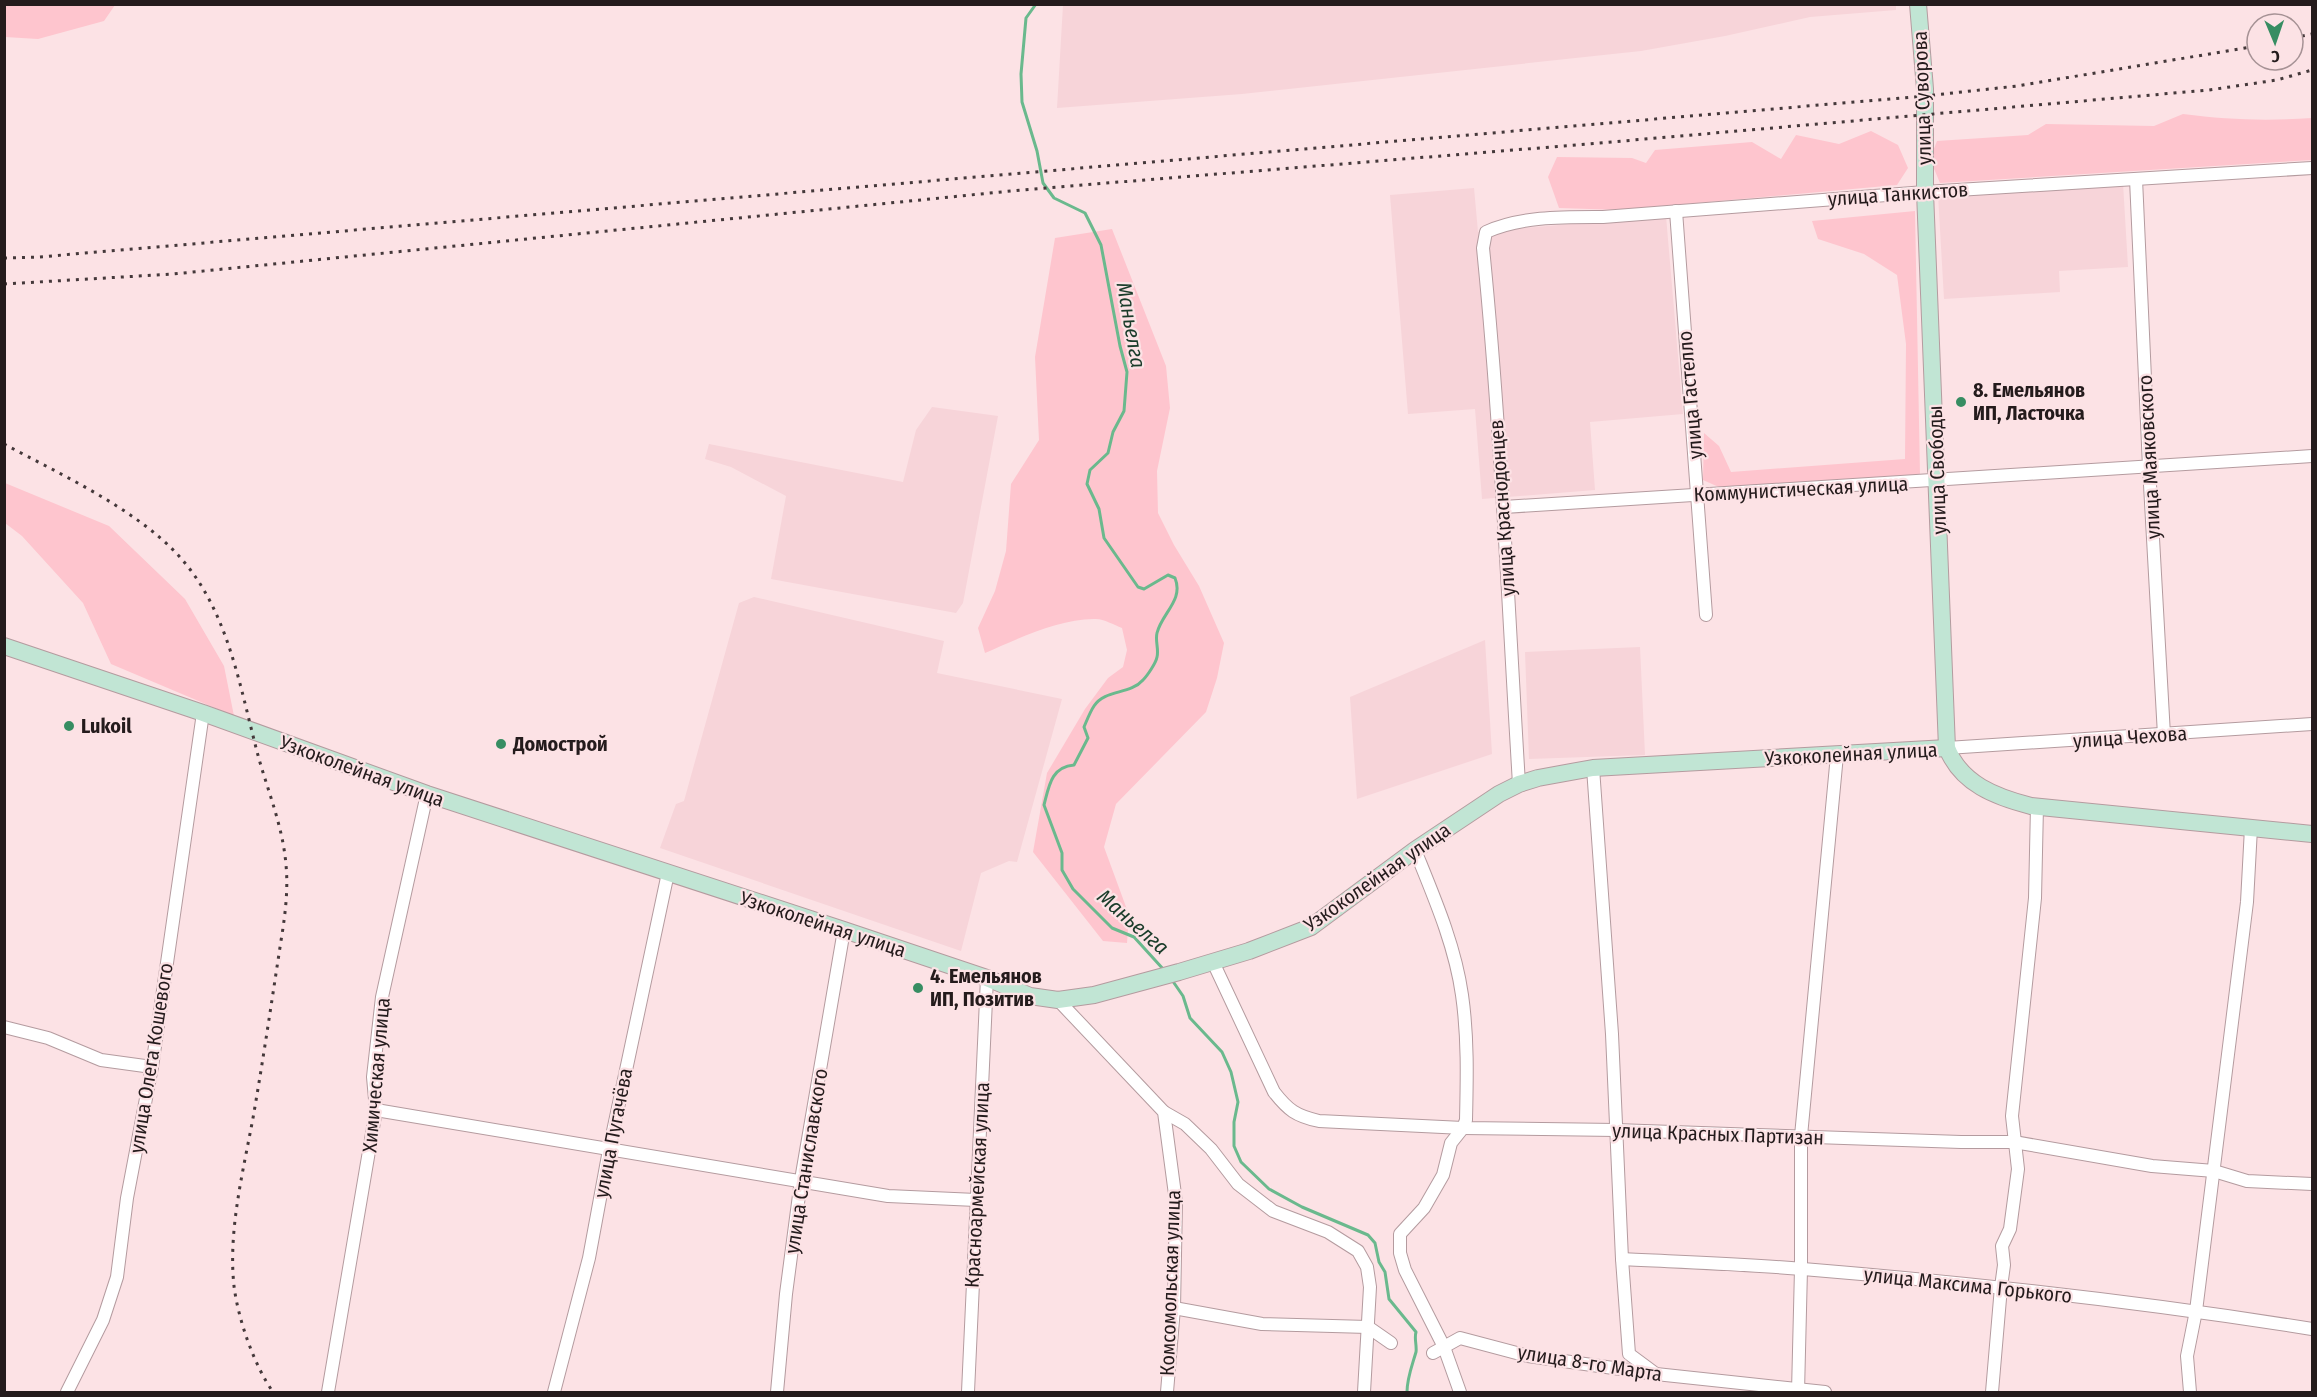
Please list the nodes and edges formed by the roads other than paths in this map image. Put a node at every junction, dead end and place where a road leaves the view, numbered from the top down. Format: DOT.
graph roads {
  1 [pos="1918,4"];
  2 [pos="2313,168"];
  3 [pos="2136,179"];
  4 [pos="1925,192"];
  5 [pos="1676,211"];
  6 [pos="1486,232"];
  7 [pos="2313,456"];
  8 [pos="2149,467"];
  9 [pos="1938,481"];
  10 [pos="1698,495"];
  11 [pos="1504,507"];
  12 [pos="1706,615"];
  13 [pos="4,646"];
  14 [pos="203,713"];
  15 [pos="2313,724"];
  16 [pos="2164,735"];
  17 [pos="1947,748"];
  18 [pos="1837,755"];
  19 [pos="1593,768"];
  20 [pos="1519,784"];
  21 [pos="427,794"];
  22 [pos="2037,806"];
  23 [pos="2251,828"];
  24 [pos="2313,834"];
  25 [pos="1415,850"];
  26 [pos="668,873"];
  27 [pos="844,930"];
  28 [pos="1213,962"];
  29 [pos="987,978"];
  30 [pos="1058,1000"];
  31 [pos="4,1027"];
  32 [pos="152,1067"];
  33 [pos="376,1110"];
  34 [pos="1164,1112"];
  35 [pos="1463,1128"];
  36 [pos="1616,1130"];
  37 [pos="1800,1136"];
  38 [pos="2014,1142"];
  39 [pos="609,1150"];
  40 [pos="2214,1171"];
  41 [pos="801,1180"];
  42 [pos="2313,1184"];
  43 [pos="976,1200"];
  44 [pos="1622,1259"];
  45 [pos="1801,1269"];
  46 [pos="2001,1287"];
  47 [pos="1174,1308"];
  48 [pos="2196,1311"];
  49 [pos="1368,1327"];
  50 [pos="2313,1329"];
  51 [pos="1391,1343"];
  52 [pos="1438,1350"];
  53 [pos="1656,1374"];
  54 [pos="1798,1391"];
  55 [pos="67,1392"];
  56 [pos="328,1392"];
  57 [pos="554,1392"];
  58 [pos="777,1392"];
  59 [pos="968,1392"];
  60 [pos="1167,1392"];
  61 [pos="1364,1392"];
  62 [pos="1460,1392"];
  63 [pos="1825,1392"];
  64 [pos="1992,1392"];
  65 [pos="2190,1392"];
  1 -- 4 [label="street, улица Суворова"];
  2 -- 3 [label="street, улица Танкистов"];
  3 -- 4 [label="street, улица Танкистов"];
  3 -- 8 [label="street, улица Маяковского"];
  4 -- 5 [label="street, улица Танкистов"];
  4 -- 9 [label="street, улица Свободы"];
  5 -- 6 [label="street, улица Танкистов"];
  5 -- 10 [label="street, улица Гастелло"];
  6 -- 11 [label="street, улица Краснодонцев"];
  7 -- 8 [label="street, Коммунистическая улица"];
  8 -- 9 [label="street, Коммунистическая улица"];
  8 -- 16 [label="street, улица Маяковского"];
  9 -- 10 [label="street, Коммунистическая улица"];
  9 -- 17 [label="street, улица Свободы"];
  10 -- 11 [label="street, Коммунистическая улица"];
  10 -- 12 [label="street, улица Гастелло"];
  11 -- 20 [label="street, улица Краснодонцев"];
  13 -- 14 [label="street, Узкоколейная улица"];
  14 -- 21 [label="street, Узкоколейная улица"];
  14 -- 32 [label="street, улица Олега Кошевого"];
  15 -- 16 [label="street, улица Чехова"];
  16 -- 17 [label="street, улица Чехова"];
  17 -- 18 [label="street, Узкоколейная улица"];
  17 -- 22 [label="street, Узкоколейная улица"];
  18 -- 19 [label="street, Узкоколейная улица"];
  18 -- 37 [label="street"];
  19 -- 20 [label="street, Узкоколейная улица"];
  19 -- 36 [label="street"];
  20 -- 25 [label="street, Узкоколейная улица"];
  21 -- 26 [label="street, Узкоколейная улица"];
  21 -- 33 [label="street, Химическая улица"];
  22 -- 23 [label="street, Узкоколейная улица"];
  22 -- 38 [label="street"];
  23 -- 24 [label="street, Узкоколейная улица"];
  23 -- 40 [label="street"];
  25 -- 28 [label="street, Узкоколейная улица"];
  25 -- 35 [label="street"];
  26 -- 27 [label="street, Узкоколейная улица"];
  26 -- 39 [label="street, улица Пугачёва"];
  27 -- 29 [label="street, Узкоколейная улица"];
  27 -- 41 [label="street, улица Станиславского"];
  28 -- 30 [label="street, Узкоколейная улица"];
  28 -- 35 [label="street, улица Красных Партизан"];
  29 -- 30 [label="street, Узкоколейная улица"];
  29 -- 43 [label="street, Красноармейская улица"];
  30 -- 34 [label="street"];
  31 -- 32 [label="street"];
  32 -- 55 [label="street, улица Олега Кошевого"];
  33 -- 39 [label="street"];
  33 -- 56 [label="street, Химическая улица"];
  34 -- 47 [label="street, Комсомольская улица"];
  34 -- 49 [label="street"];
  35 -- 36 [label="street, улица Красных Партизан"];
  35 -- 52 [label="street"];
  36 -- 37 [label="street, улица Красных Партизан"];
  36 -- 44 [label="street"];
  37 -- 38 [label="street, улица Красных Партизан"];
  37 -- 45 [label="street"];
  38 -- 40 [label="street, улица Красных Партизан"];
  38 -- 46 [label="street"];
  39 -- 41 [label="street"];
  39 -- 57 [label="street, улица Пугачёва"];
  40 -- 42 [label="street, улица Красных Партизан"];
  40 -- 48 [label="street"];
  41 -- 43 [label="street"];
  41 -- 58 [label="street, улица Станиславского"];
  43 -- 59 [label="street, Красноармейская улица"];
  44 -- 45 [label="street, улица Максима Горького"];
  44 -- 53 [label="street"];
  45 -- 46 [label="street, улица Максима Горького"];
  45 -- 54 [label="street"];
  46 -- 48 [label="street, улица Максима Горького"];
  46 -- 64 [label="street"];
  47 -- 49 [label="street"];
  47 -- 60 [label="street, Комсомольская улица"];
  48 -- 50 [label="street, улица Максима Горького"];
  48 -- 65 [label="street"];
  49 -- 51 [label="street"];
  49 -- 61 [label="street"];
  52 -- 53 [label="street, улица 8-го Марта"];
  52 -- 62 [label="street"];
  53 -- 54 [label="street, улица 8-го Марта"];
  54 -- 63 [label="street, улица 8-го Марта"];
}
